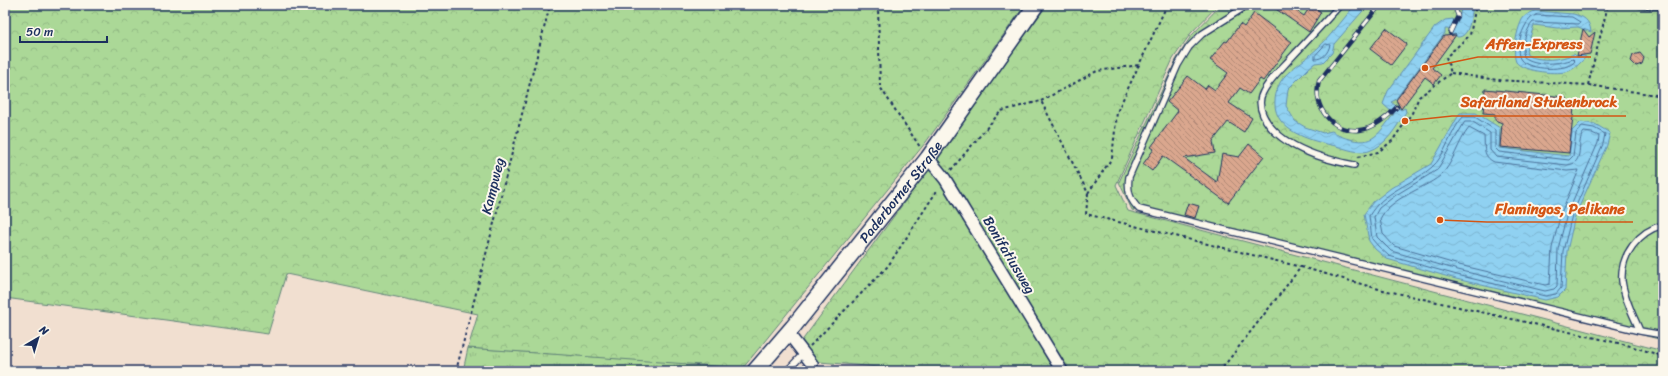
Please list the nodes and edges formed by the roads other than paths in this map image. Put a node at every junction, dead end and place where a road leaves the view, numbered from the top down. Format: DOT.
graph roads {
  1 [pos="1036,5"];
  2 [pos="1248,5"];
  3 [pos="1340,5"];
  4 [pos="1641,5"];
  5 [pos="1663,6"];
  6 [pos="928,158"];
  7 [pos="1354,165"];
  8 [pos="1663,225"];
  9 [pos="1640,330"];
  10 [pos="788,333"];
  11 [pos="1663,335"];
  12 [pos="804,353"];
  13 [pos="812,364"];
  14 [pos="755,371"];
  15 [pos="787,371"];
  16 [pos="1062,371"];
  1 -- 6 [label="main road, Paderborner Straße"];
  2 -- 9 [label="lane"];
  3 -- 7 [label="lane"];
  4 -- 5 [label="lane"];
  6 -- 10 [label="main road, Paderborner Straße"];
  6 -- 16 [label="street, Bonifatiusweg"];
  8 -- 9 [label="lane"];
  9 -- 11 [label="lane"];
  10 -- 12 [label="street"];
  10 -- 14 [label="main road, Paderborner Straße"];
  12 -- 13 [label="street"];
  12 -- 15 [label="lane"];
}
